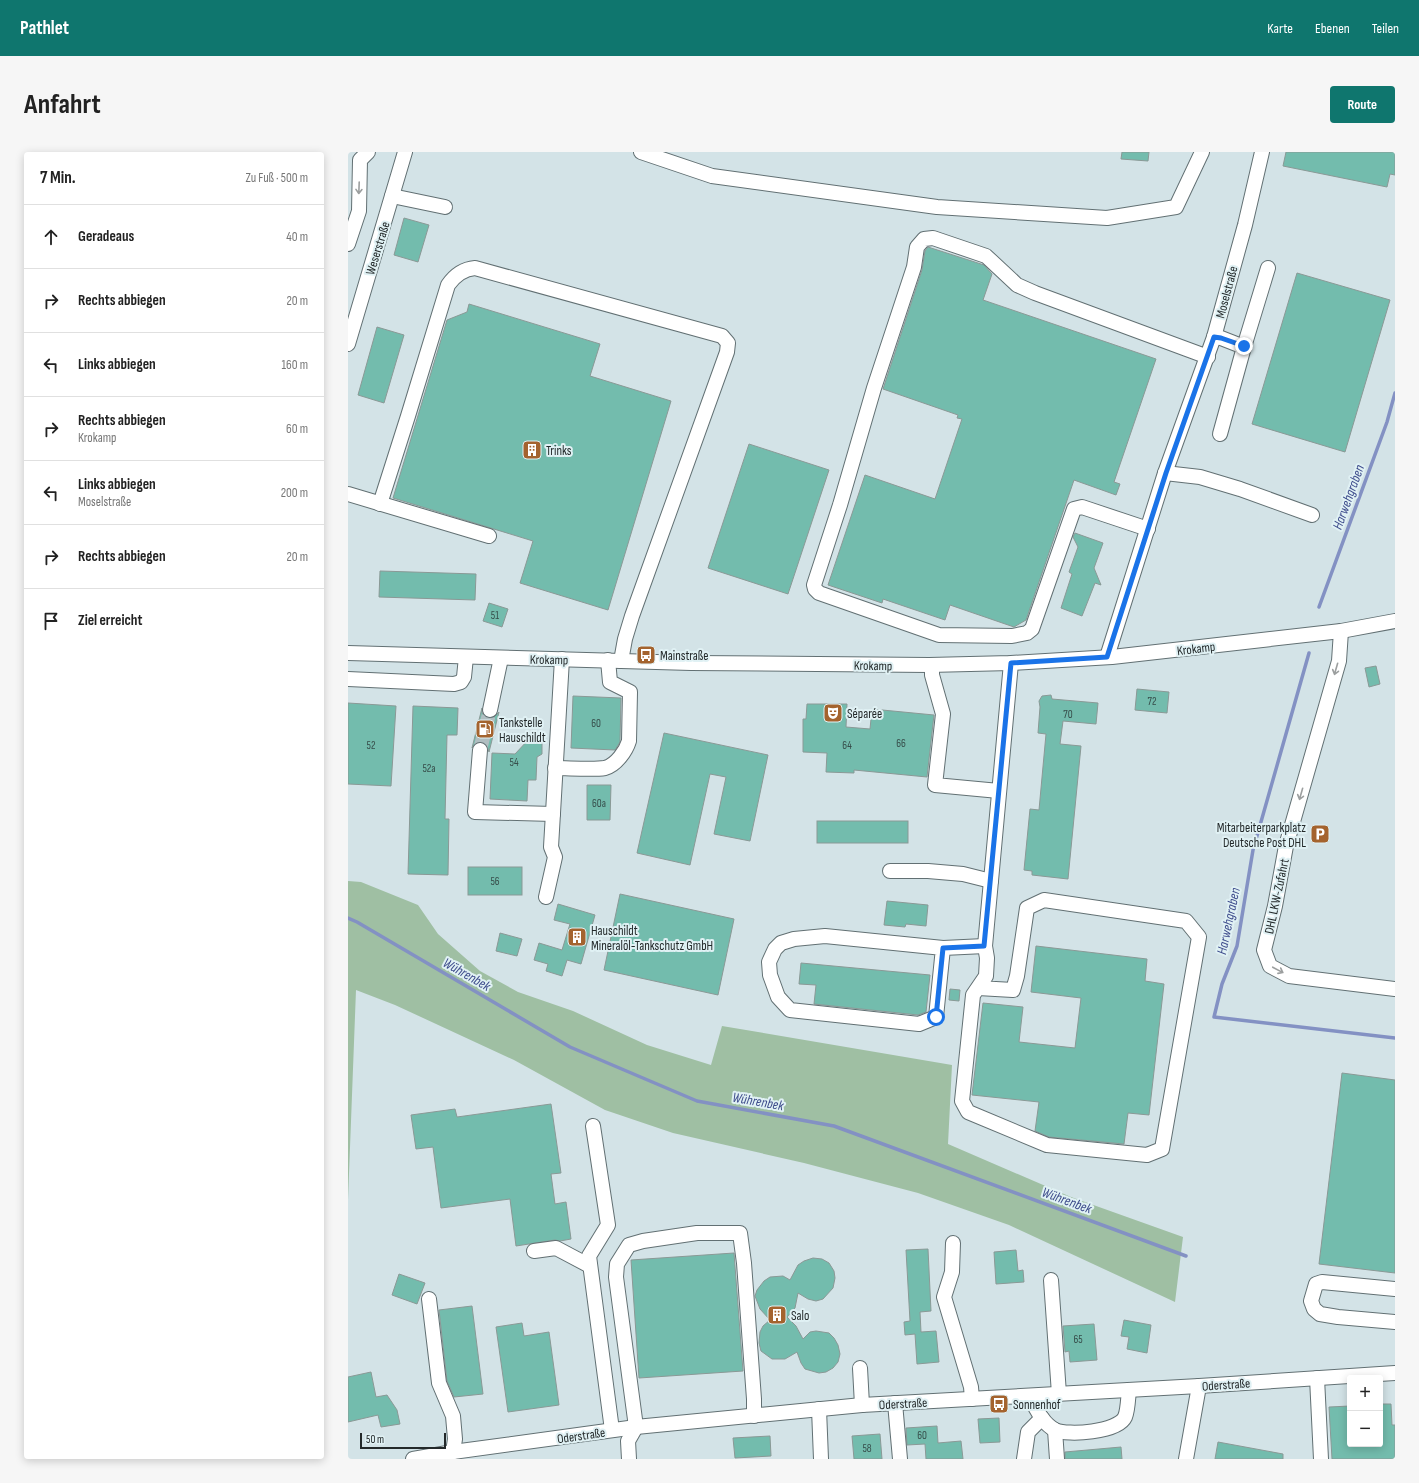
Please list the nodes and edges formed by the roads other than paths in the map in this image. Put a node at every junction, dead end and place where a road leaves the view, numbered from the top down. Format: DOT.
graph roads {
  1 [pos="368,152"];
  2 [pos="406,152"];
  3 [pos="641,152"];
  4 [pos="1202,152"];
  5 [pos="1262,152"];
  6 [pos="392,196"];
  7 [pos="445,207"];
  8 [pos="348,244"];
  9 [pos="1268,268"];
  10 [pos="1214,337"];
  11 [pos="348,344"];
  12 [pos="1244,346"];
  13 [pos="1208,357"];
  14 [pos="1220,434"];
  15 [pos="1166,473"];
  16 [pos="348,494"];
  17 [pos="380,504"];
  18 [pos="1312,515"];
  19 [pos="1148,529"];
  20 [pos="489,536"];
  21 [pos="1395,621"];
  22 [pos="1341,631"];
  23 [pos="348,653"];
  24 [pos="466,657"];
  25 [pos="1107,657"];
  26 [pos="501,658"];
  27 [pos="562,659"];
  28 [pos="615,660"];
  29 [pos="1011,663"];
  30 [pos="932,665"];
  31 [pos="348,679"];
  32 [pos="490,710"];
  33 [pos="480,750"];
  34 [pos="555,768"];
  35 [pos="999,790"];
  36 [pos="552,814"];
  37 [pos="890,871"];
  38 [pos="990,881"];
  39 [pos="546,897"];
  40 [pos="943,948"];
  41 [pos="986,952"];
  42 [pos="978,988"];
  43 [pos="1395,990"];
  44 [pos="593,1126"];
  45 [pos="954,1243"];
  46 [pos="534,1250"];
  47 [pos="590,1266"];
  48 [pos="1051,1280"];
  49 [pos="1395,1289"];
  50 [pos="429,1299"];
  51 [pos="1395,1322"];
  52 [pos="860,1368"];
  53 [pos="1395,1372"];
  54 [pos="1317,1378"];
  55 [pos="1199,1386"];
  56 [pos="1129,1390"];
  57 [pos="1059,1394"];
  58 [pos="1029,1396"];
  59 [pos="972,1399"];
  60 [pos="895,1403"];
  61 [pos="862,1405"];
  62 [pos="819,1409"];
  63 [pos="754,1416"];
  64 [pos="1042,1418"];
  65 [pos="636,1427"];
  66 [pos="612,1430"];
  67 [pos="1055,1430"];
  68 [pos="453,1452"];
  69 [pos="413,1459"];
  70 [pos="629,1459"];
  71 [pos="821,1459"];
  72 [pos="900,1459"];
  73 [pos="1024,1459"];
  74 [pos="1057,1459"];
  75 [pos="1186,1459"];
  76 [pos="1322,1459"];
  1 -- 8 [label="street, one-way"];
  2 -- 6 [label="street, Weserstraße"];
  3 -- 4 [label="street"];
  5 -- 10 [label="street, Moselstraße"];
  6 -- 7 [label="street"];
  6 -- 11 [label="street, Weserstraße"];
  9 -- 12 [label="street"];
  10 -- 12 [label="street"];
  10 -- 13 [label="street, Moselstraße"];
  12 -- 14 [label="street"];
  13 -- 15 [label="street, Moselstraße"];
  13 -- 19 [label="street"];
  15 -- 18 [label="street"];
  15 -- 19 [label="street, Moselstraße"];
  16 -- 17 [label="street"];
  17 -- 20 [label="street"];
  17 -- 28 [label="street"];
  19 -- 25 [label="street, Moselstraße"];
  21 -- 22 [label="street, Krokamp"];
  22 -- 25 [label="street, Krokamp"];
  22 -- 43 [label="street, DHL LKW-Zufahrt, one-way"];
  23 -- 24 [label="street, Krokamp"];
  24 -- 26 [label="street, Krokamp"];
  24 -- 31 [label="street"];
  25 -- 29 [label="street, Krokamp"];
  26 -- 27 [label="street, Krokamp"];
  26 -- 32 [label="street"];
  27 -- 28 [label="street, Krokamp"];
  27 -- 34 [label="street"];
  28 -- 30 [label="street, Krokamp"];
  28 -- 34 [label="street"];
  29 -- 30 [label="street, Krokamp"];
  29 -- 35 [label="street"];
  30 -- 35 [label="street"];
  33 -- 36 [label="street"];
  34 -- 36 [label="street"];
  35 -- 38 [label="street"];
  36 -- 39 [label="street"];
  37 -- 38 [label="street"];
  38 -- 41 [label="street"];
  40 -- 40 [label="street"];
  40 -- 41 [label="street"];
  41 -- 42 [label="street"];
  42 -- 42 [label="street"];
  44 -- 47 [label="street"];
  45 -- 59 [label="street"];
  46 -- 47 [label="street"];
  47 -- 66 [label="street"];
  48 -- 57 [label="street"];
  49 -- 51 [label="street"];
  50 -- 68 [label="street"];
  52 -- 61 [label="street"];
  53 -- 54 [label="street, Oderstraße"];
  54 -- 55 [label="street, Oderstraße"];
  54 -- 76 [label="street"];
  55 -- 56 [label="street, Oderstraße"];
  55 -- 75 [label="street"];
  56 -- 57 [label="street, Oderstraße"];
  56 -- 67 [label="street"];
  57 -- 58 [label="street, Oderstraße"];
  58 -- 59 [label="street, Oderstraße"];
  58 -- 64 [label="street"];
  59 -- 60 [label="street, Oderstraße"];
  60 -- 61 [label="street, Oderstraße"];
  60 -- 72 [label="street"];
  61 -- 62 [label="street, Oderstraße"];
  62 -- 63 [label="street, Oderstraße"];
  62 -- 71 [label="street"];
  63 -- 65 [label="street, Oderstraße"];
  63 -- 65 [label="street"];
  64 -- 67 [label="street"];
  64 -- 73 [label="street"];
  65 -- 66 [label="street, Oderstraße"];
  65 -- 70 [label="street"];
  66 -- 68 [label="street, Oderstraße"];
  67 -- 74 [label="street"];
  68 -- 69 [label="street, Oderstraße"];
}
